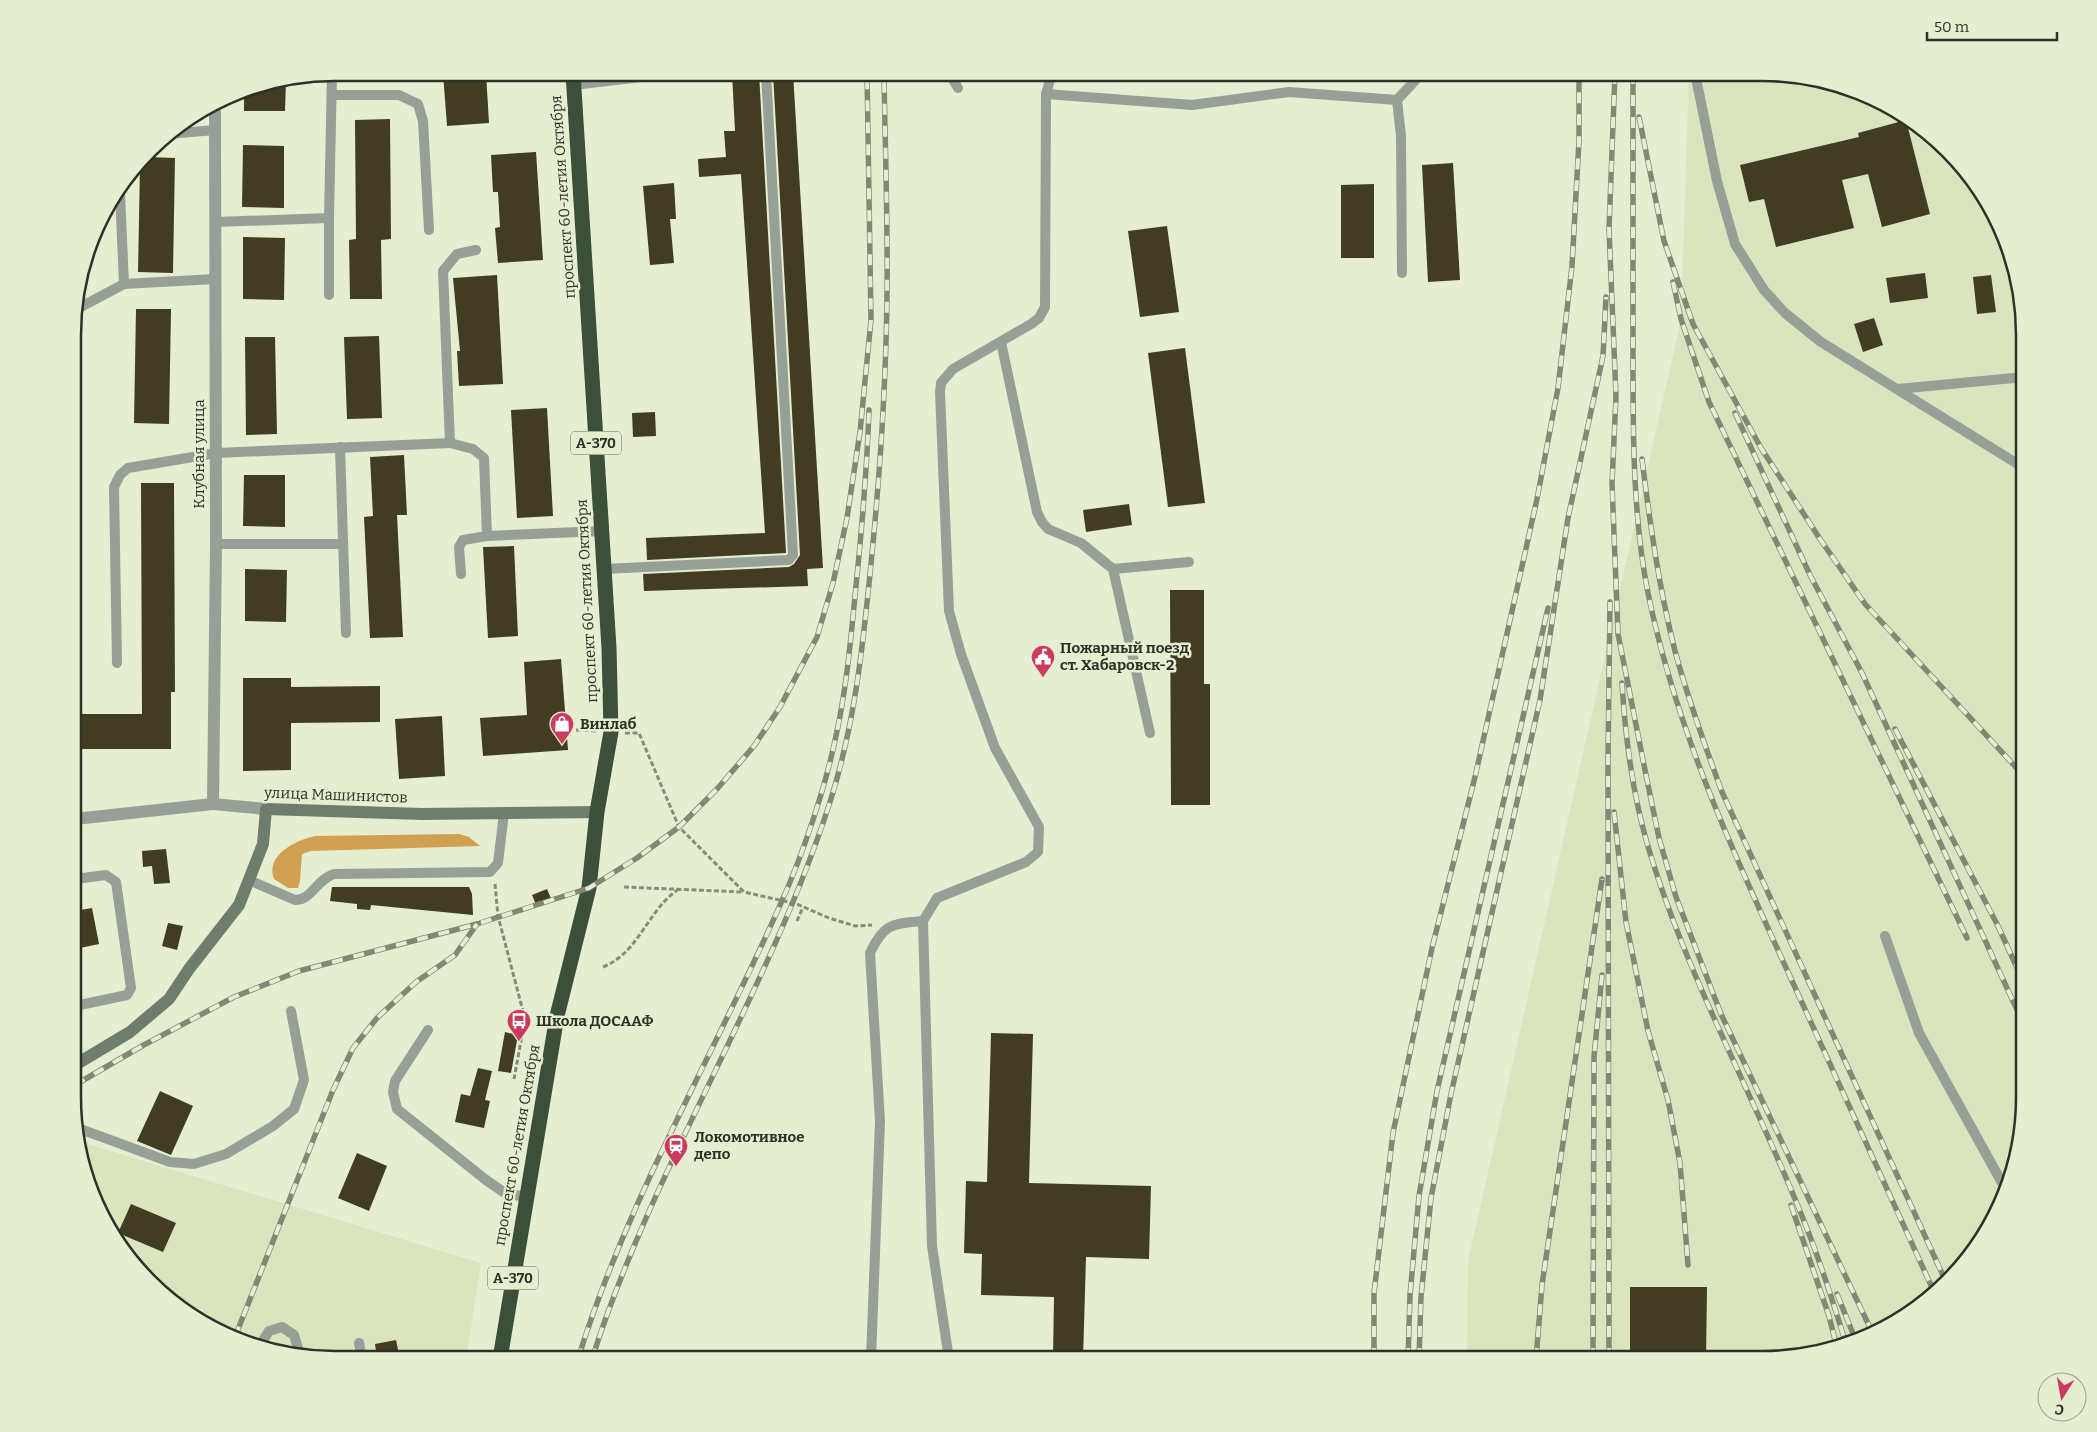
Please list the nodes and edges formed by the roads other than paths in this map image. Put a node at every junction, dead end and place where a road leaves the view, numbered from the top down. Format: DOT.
graph roads {
  1 [pos="332,81"];
  2 [pos="573,81"];
  3 [pos="766,81"];
  4 [pos="954,81"];
  5 [pos="1050,81"];
  6 [pos="1415,81"];
  7 [pos="1697,81"];
  8 [pos="958,88"];
  9 [pos="1046,94"];
  10 [pos="332,95"];
  11 [pos="1397,100"];
  12 [pos="215,111"];
  13 [pos="215,130"];
  14 [pos="183,133"];
  15 [pos="120,200"];
  16 [pos="329,218"];
  17 [pos="215,222"];
  18 [pos="429,230"];
  19 [pos="476,250"];
  20 [pos="1402,272"];
  21 [pos="216,279"];
  22 [pos="124,284"];
  23 [pos="329,295"];
  24 [pos="83,306"];
  25 [pos="1001,342"];
  26 [pos="2016,378"];
  27 [pos="1898,389"];
  28 [pos="450,443"];
  29 [pos="340,447"];
  30 [pos="216,453"];
  31 [pos="2016,463"];
  32 [pos="602,531"];
  33 [pos="487,536"];
  34 [pos="216,544"];
  35 [pos="343,544"];
  36 [pos="1189,562"];
  37 [pos="604,569"];
  38 [pos="1113,569"];
  39 [pos="462,574"];
  40 [pos="346,633"];
  41 [pos="117,663"];
  42 [pos="1150,733"];
  43 [pos="213,804"];
  44 [pos="266,810"];
  45 [pos="597,812"];
  46 [pos="504,813"];
  47 [pos="81,818"];
  48 [pos="81,878"];
  49 [pos="250,881"];
  50 [pos="923,921"];
  51 [pos="1885,936"];
  52 [pos="81,1005"];
  53 [pos="292,1011"];
  54 [pos="428,1030"];
  55 [pos="81,1061"];
  56 [pos="83,1130"];
  57 [pos="2001,1181"];
  58 [pos="526,1197"];
  59 [pos="264,1340"];
  60 [pos="359,1343"];
  61 [pos="298,1348"];
  62 [pos="360,1351"];
  63 [pos="501,1351"];
  64 [pos="871,1351"];
  65 [pos="948,1351"];
  1 -- 10 [label="lane"];
  2 -- 32 [label="highway, проспект 60-летия Октября / А-370"];
  3 -- 37 [label="lane"];
  4 -- 8 [label="lane"];
  5 -- 9 [label="lane"];
  6 -- 11 [label="lane"];
  7 -- 27 [label="lane"];
  9 -- 11 [label="lane"];
  9 -- 25 [label="lane"];
  10 -- 16 [label="lane"];
  10 -- 18 [label="lane"];
  11 -- 20 [label="lane"];
  12 -- 13 [label="street, Клубная улица"];
  13 -- 14 [label="lane"];
  13 -- 17 [label="street, Клубная улица"];
  15 -- 22 [label="lane"];
  16 -- 17 [label="lane"];
  16 -- 23 [label="lane"];
  17 -- 21 [label="street, Клубная улица"];
  19 -- 28 [label="lane"];
  21 -- 22 [label="lane"];
  21 -- 30 [label="street, Клубная улица"];
  22 -- 24 [label="lane"];
  25 -- 38 [label="lane"];
  25 -- 50 [label="lane"];
  26 -- 27 [label="lane"];
  27 -- 31 [label="lane"];
  28 -- 29 [label="lane"];
  28 -- 33 [label="lane"];
  29 -- 30 [label="lane"];
  29 -- 35 [label="lane"];
  30 -- 34 [label="street, Клубная улица"];
  30 -- 41 [label="lane"];
  32 -- 33 [label="lane"];
  32 -- 37 [label="highway, проспект 60-летия Октября / А-370"];
  33 -- 39 [label="lane"];
  34 -- 35 [label="lane"];
  34 -- 43 [label="street, Клубная улица"];
  35 -- 40 [label="lane"];
  36 -- 38 [label="lane"];
  37 -- 45 [label="highway, проспект 60-летия Октября / А-370"];
  38 -- 42 [label="lane"];
  43 -- 44 [label="street, улица Машинистов"];
  43 -- 47 [label="street, улица Машинистов"];
  44 -- 46 [label="street, улица Машинистов"];
  44 -- 49 [label="street"];
  45 -- 46 [label="street, улица Машинистов"];
  45 -- 58 [label="highway, проспект 60-летия Октября / А-370"];
  46 -- 49 [label="lane"];
  48 -- 52 [label="lane"];
  49 -- 55 [label="street"];
  50 -- 64 [label="lane"];
  50 -- 65 [label="lane"];
  51 -- 57 [label="lane"];
  53 -- 56 [label="lane"];
  54 -- 58 [label="lane"];
  58 -- 63 [label="highway, проспект 60-летия Октября / А-370"];
  59 -- 61 [label="lane"];
  60 -- 62 [label="lane"];
}
